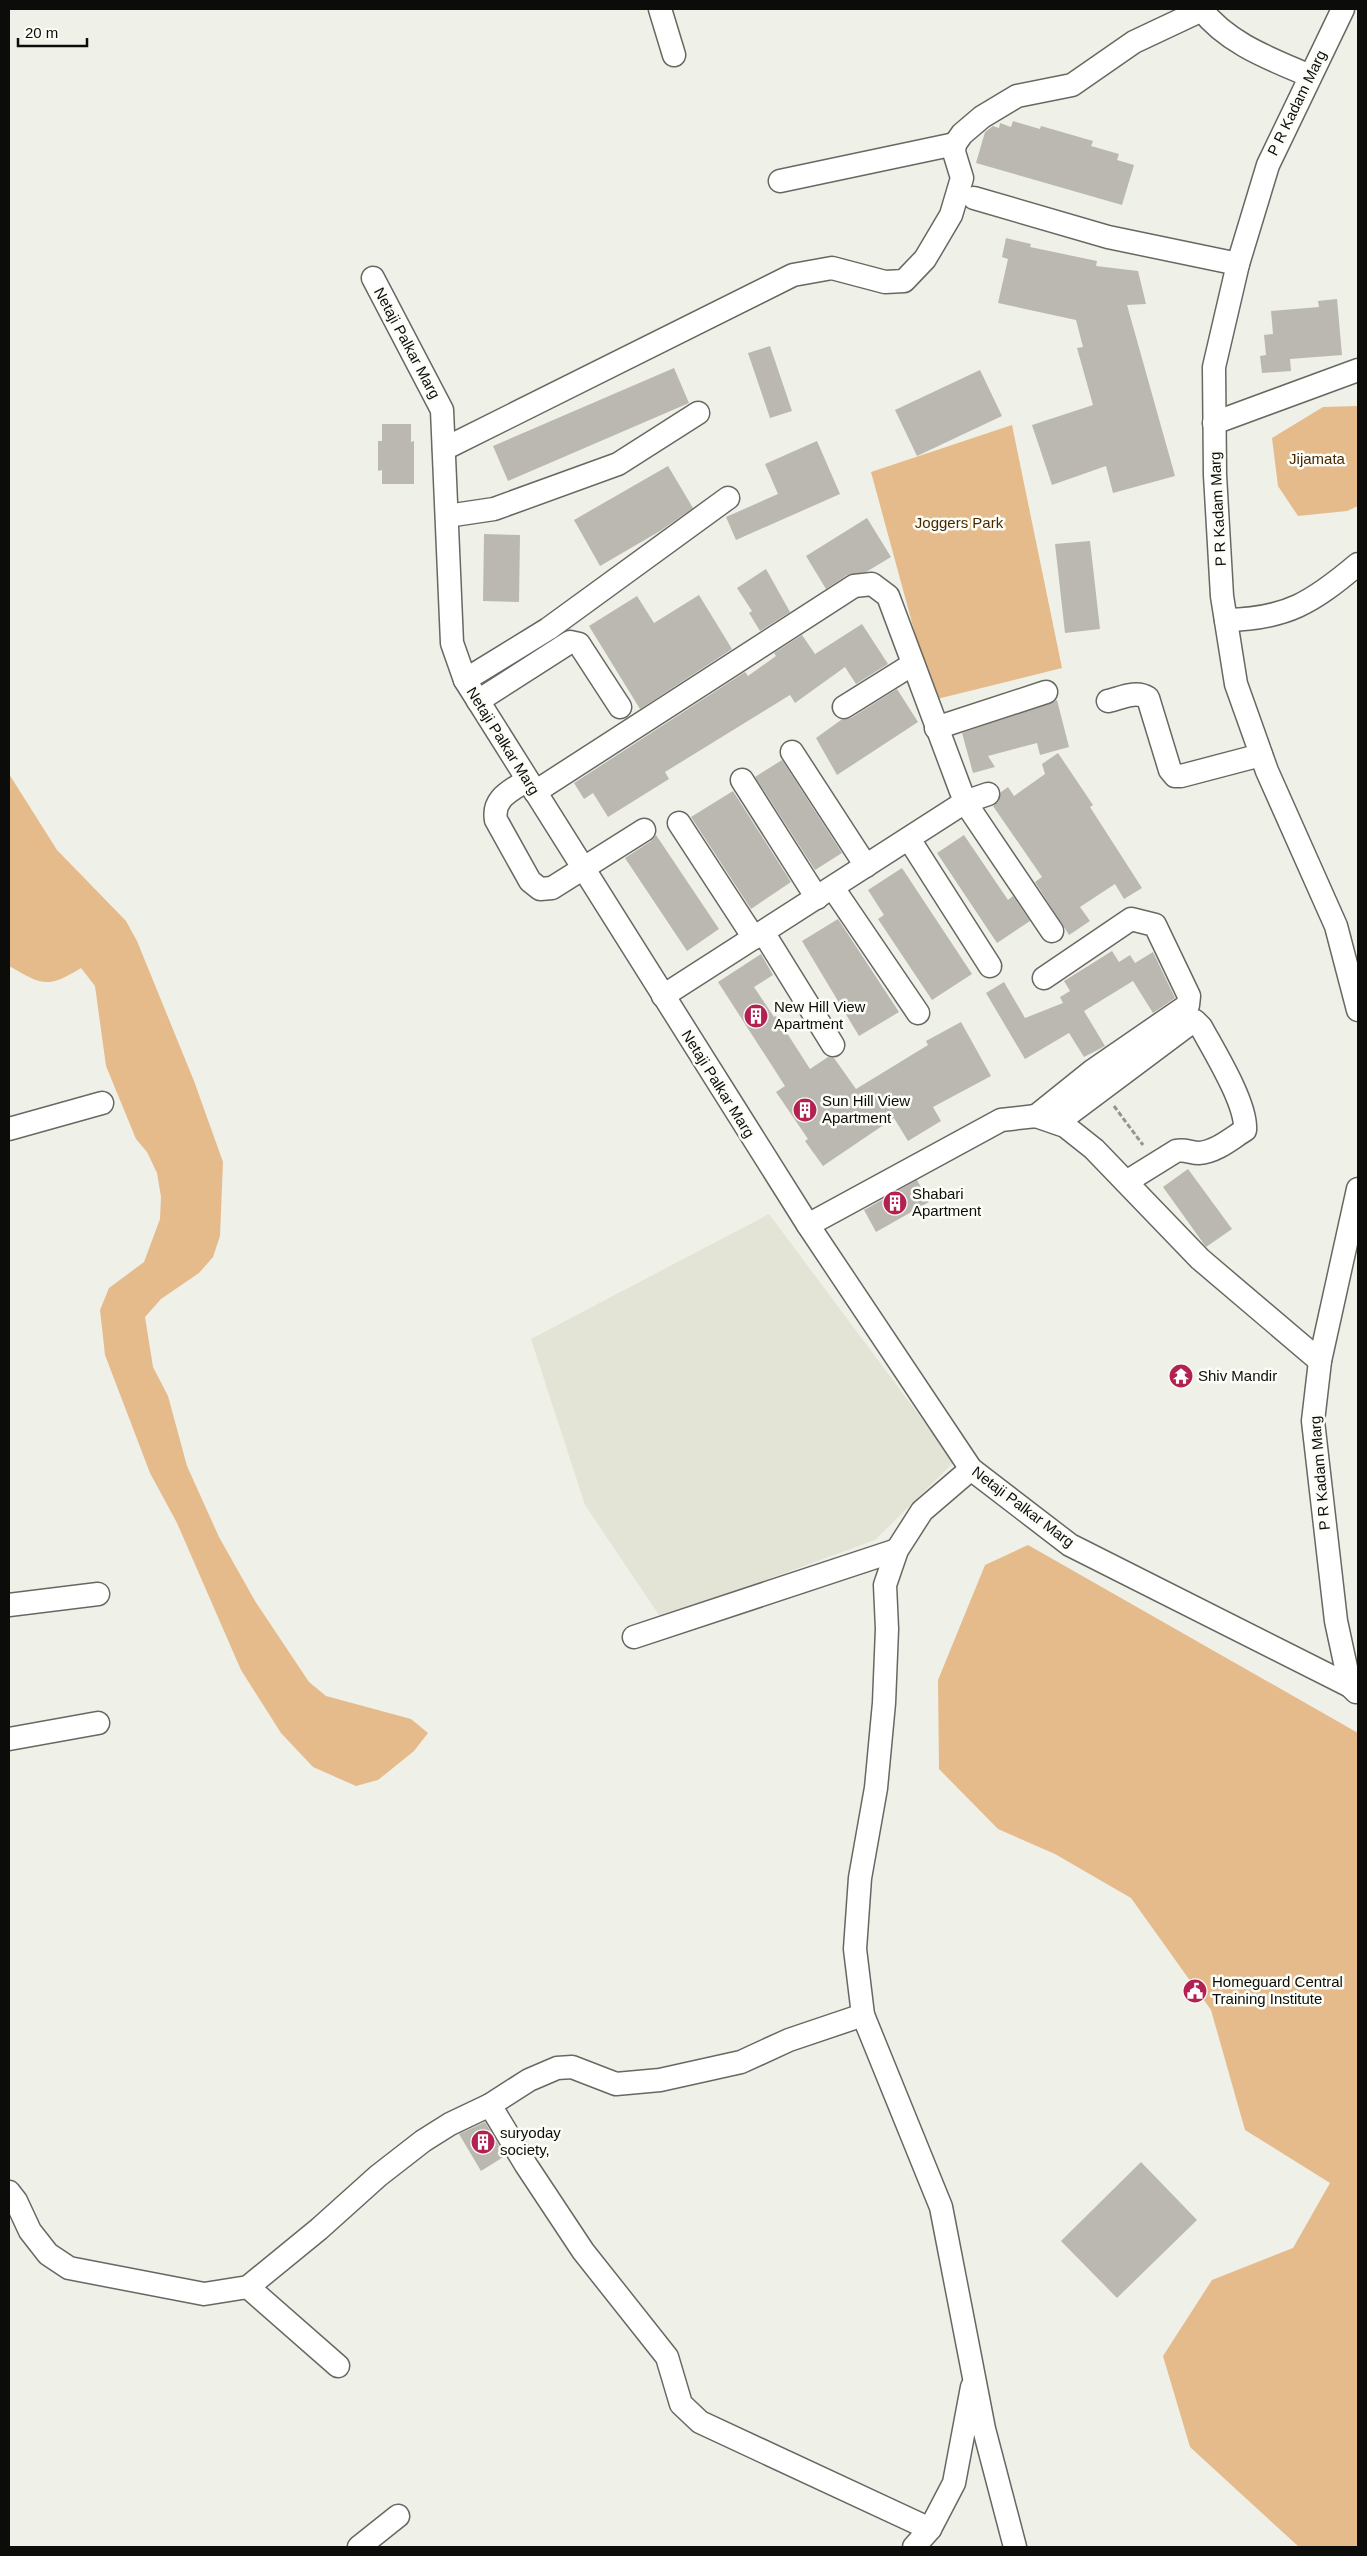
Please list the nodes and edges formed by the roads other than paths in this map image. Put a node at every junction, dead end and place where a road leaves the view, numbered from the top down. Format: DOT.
graph roads {
  1 [pos="660,9"];
  2 [pos="1343,9"];
  3 [pos="1202,10"];
  4 [pos="674,54"];
  5 [pos="1310,76"];
  6 [pos="956,144"];
  7 [pos="780,181"];
  8 [pos="974,198"];
  9 [pos="1238,264"];
  10 [pos="373,278"];
  11 [pos="1358,370"];
  12 [pos="698,413"];
  13 [pos="1214,423"];
  14 [pos="444,449"];
  15 [pos="728,498"];
  16 [pos="447,516"];
  17 [pos="1358,564"];
  18 [pos="1226,620"];
  19 [pos="913,664"];
  20 [pos="465,680"];
  21 [pos="1046,692"];
  22 [pos="478,701"];
  23 [pos="1108,701"];
  24 [pos="620,707"];
  25 [pos="844,707"];
  26 [pos="936,728"];
  27 [pos="792,752"];
  28 [pos="1262,755"];
  29 [pos="742,780"];
  30 [pos="531,786"];
  31 [pos="988,794"];
  32 [pos="965,802"];
  33 [pos="679,823"];
  34 [pos="644,830"];
  35 [pos="909,840"];
  36 [pos="866,866"];
  37 [pos="583,869"];
  38 [pos="825,893"];
  39 [pos="1052,931"];
  40 [pos="759,935"];
  41 [pos="990,966"];
  42 [pos="1044,978"];
  43 [pos="663,996"];
  44 [pos="1358,1010"];
  45 [pos="918,1013"];
  46 [pos="833,1045"];
  47 [pos="102,1103"];
  48 [pos="1036,1116"];
  49 [pos="1057,1123"];
  50 [pos="9,1129"];
  51 [pos="1126,1182"];
  52 [pos="1358,1189"];
  53 [pos="808,1225"];
  54 [pos="1320,1361"];
  55 [pos="971,1469"];
  56 [pos="897,1550"];
  57 [pos="98,1594"];
  58 [pos="9,1605"];
  59 [pos="634,1637"];
  60 [pos="1354,1690"];
  61 [pos="98,1723"];
  62 [pos="9,1739"];
  63 [pos="863,2014"];
  64 [pos="490,2105"];
  65 [pos="9,2192"];
  66 [pos="248,2287"];
  67 [pos="338,2366"];
  68 [pos="974,2376"];
  69 [pos="398,2516"];
  70 [pos="930,2529"];
  71 [pos="359,2547"];
  72 [pos="914,2547"];
  73 [pos="1015,2547"];
  1 -- 4 [label="street"];
  2 -- 5 [label="street, P R Kadam Marg"];
  3 -- 5 [label="street"];
  3 -- 6 [label="street"];
  5 -- 9 [label="street, P R Kadam Marg"];
  6 -- 7 [label="street"];
  6 -- 14 [label="street"];
  8 -- 9 [label="street"];
  9 -- 13 [label="street, P R Kadam Marg"];
  10 -- 14 [label="street, Netaji Palkar Marg"];
  11 -- 13 [label="street"];
  12 -- 16 [label="street"];
  13 -- 18 [label="street, P R Kadam Marg"];
  14 -- 16 [label="street, Netaji Palkar Marg"];
  15 -- 20 [label="street"];
  16 -- 20 [label="street, Netaji Palkar Marg"];
  17 -- 18 [label="street"];
  18 -- 28 [label="street, P R Kadam Marg"];
  19 -- 25 [label="street"];
  19 -- 26 [label="street"];
  19 -- 30 [label="street"];
  20 -- 22 [label="street, Netaji Palkar Marg"];
  21 -- 26 [label="street"];
  22 -- 24 [label="street"];
  22 -- 30 [label="street, Netaji Palkar Marg"];
  23 -- 28 [label="street"];
  26 -- 32 [label="street"];
  27 -- 36 [label="street"];
  28 -- 44 [label="street, P R Kadam Marg"];
  29 -- 38 [label="street"];
  30 -- 37 [label="street, Netaji Palkar Marg"];
  30 -- 37 [label="street"];
  31 -- 32 [label="street"];
  32 -- 35 [label="street"];
  32 -- 39 [label="street"];
  33 -- 40 [label="street"];
  34 -- 37 [label="street"];
  35 -- 36 [label="street"];
  35 -- 41 [label="street"];
  36 -- 38 [label="street"];
  37 -- 43 [label="street, Netaji Palkar Marg"];
  38 -- 40 [label="street"];
  38 -- 45 [label="street"];
  40 -- 43 [label="street"];
  40 -- 46 [label="street"];
  42 -- 48 [label="street"];
  43 -- 53 [label="street, Netaji Palkar Marg"];
  47 -- 50 [label="street"];
  48 -- 49 [label="street"];
  48 -- 53 [label="street"];
  49 -- 51 [label="street"];
  49 -- 51 [label="street"];
  51 -- 54 [label="street"];
  52 -- 54 [label="street, P R Kadam Marg"];
  53 -- 55 [label="street, Netaji Palkar Marg"];
  54 -- 60 [label="street, P R Kadam Marg"];
  55 -- 56 [label="street"];
  55 -- 60 [label="street, Netaji Palkar Marg"];
  56 -- 59 [label="street"];
  56 -- 63 [label="street"];
  57 -- 58 [label="street"];
  61 -- 62 [label="street"];
  63 -- 64 [label="street"];
  63 -- 68 [label="street"];
  64 -- 66 [label="street"];
  64 -- 70 [label="street"];
  65 -- 66 [label="street"];
  66 -- 67 [label="street"];
  68 -- 70 [label="street"];
  68 -- 73 [label="street"];
  69 -- 71 [label="street"];
  70 -- 72 [label="street"];
}
